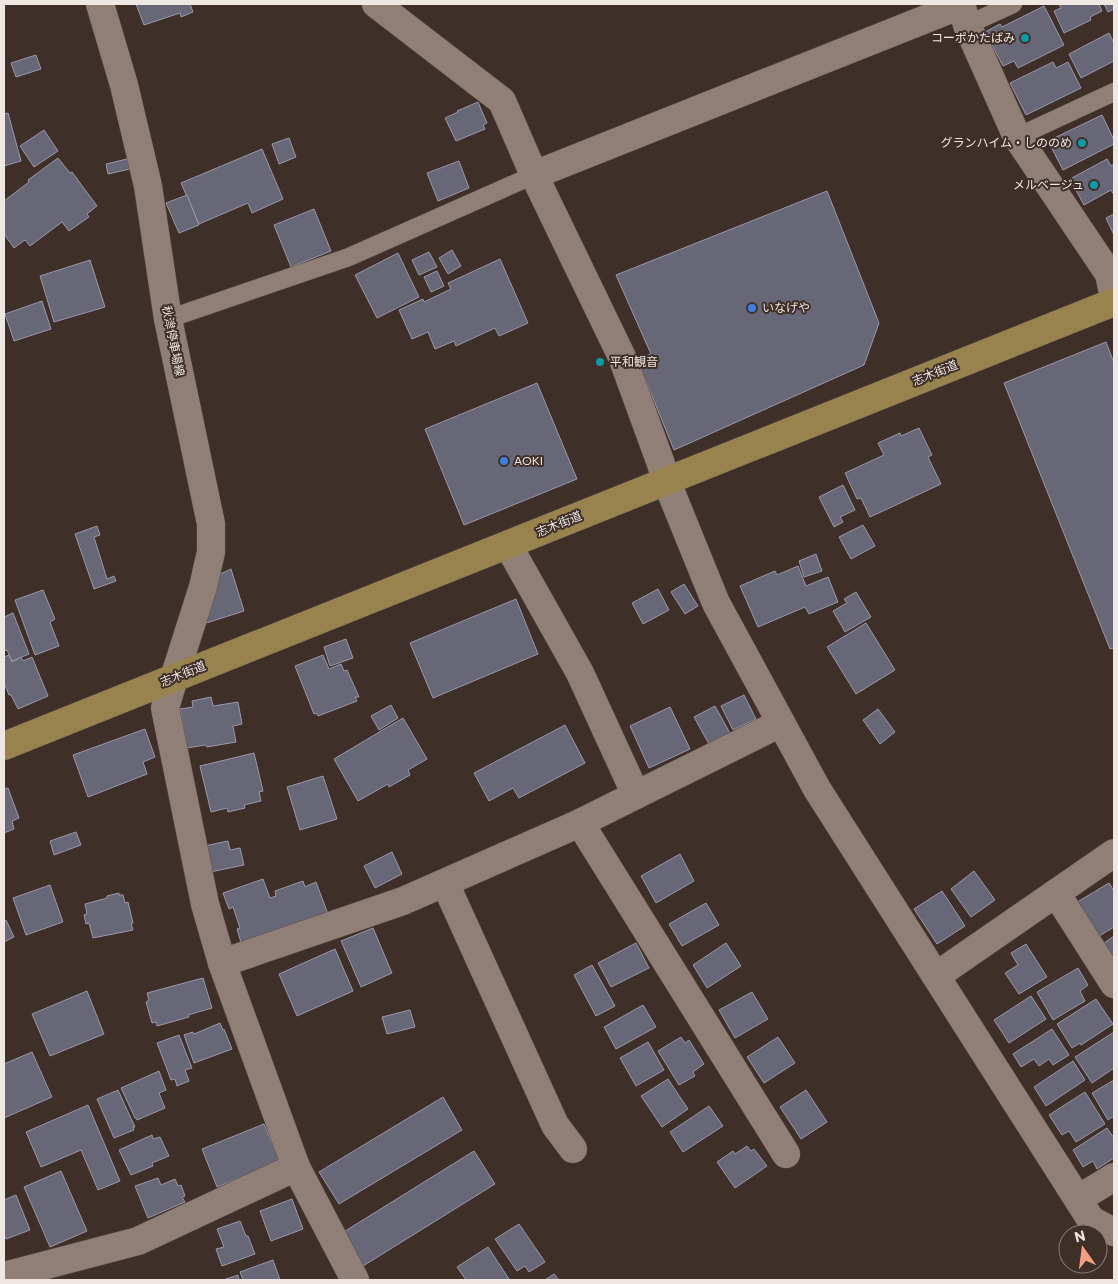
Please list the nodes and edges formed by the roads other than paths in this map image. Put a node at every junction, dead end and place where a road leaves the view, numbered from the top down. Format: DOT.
graph roads {
  1 [pos="100,4"];
  2 [pos="376,4"];
  3 [pos="1013,4"];
  4 [pos="963,11"];
  5 [pos="1114,92"];
  6 [pos="1017,137"];
  7 [pos="534,175"];
  8 [pos="1114,300"];
  9 [pos="168,319"];
  10 [pos="666,480"];
  11 [pos="508,545"];
  12 [pos="174,678"];
  13 [pos="781,723"];
  14 [pos="4,746"];
  15 [pos="636,795"];
  16 [pos="580,823"];
  17 [pos="1114,853"];
  18 [pos="445,883"];
  19 [pos="1056,894"];
  20 [pos="222,963"];
  21 [pos="936,976"];
  22 [pos="1114,984"];
  23 [pos="573,1149"];
  24 [pos="786,1154"];
  25 [pos="296,1168"];
  26 [pos="1114,1177"];
  27 [pos="1078,1199"];
  28 [pos="1114,1232"];
  29 [pos="4,1276"];
  30 [pos="355,1280"];
  1 -- 9 [label="street, 秋津停車場線"];
  2 -- 7 [label="street"];
  3 -- 4 [label="lane"];
  4 -- 6 [label="street"];
  4 -- 7 [label="street"];
  5 -- 6 [label="lane"];
  6 -- 8 [label="street"];
  7 -- 9 [label="lane"];
  7 -- 10 [label="street"];
  8 -- 10 [label="main road, 志木街道"];
  9 -- 12 [label="street, 秋津停車場線"];
  10 -- 11 [label="main road, 志木街道"];
  10 -- 13 [label="street"];
  11 -- 12 [label="main road, 志木街道"];
  11 -- 15 [label="street"];
  12 -- 14 [label="main road, 志木街道"];
  12 -- 20 [label="street, 秋津停車場線"];
  13 -- 15 [label="street"];
  13 -- 21 [label="street"];
  15 -- 16 [label="street"];
  16 -- 18 [label="street"];
  16 -- 24 [label="street"];
  17 -- 19 [label="street"];
  18 -- 20 [label="street"];
  18 -- 23 [label="street"];
  19 -- 21 [label="street"];
  19 -- 22 [label="street"];
  20 -- 25 [label="street, 秋津停車場線"];
  21 -- 27 [label="street"];
  25 -- 29 [label="street"];
  25 -- 30 [label="street, 秋津停車場線"];
  26 -- 27 [label="street"];
  27 -- 28 [label="street"];
}
